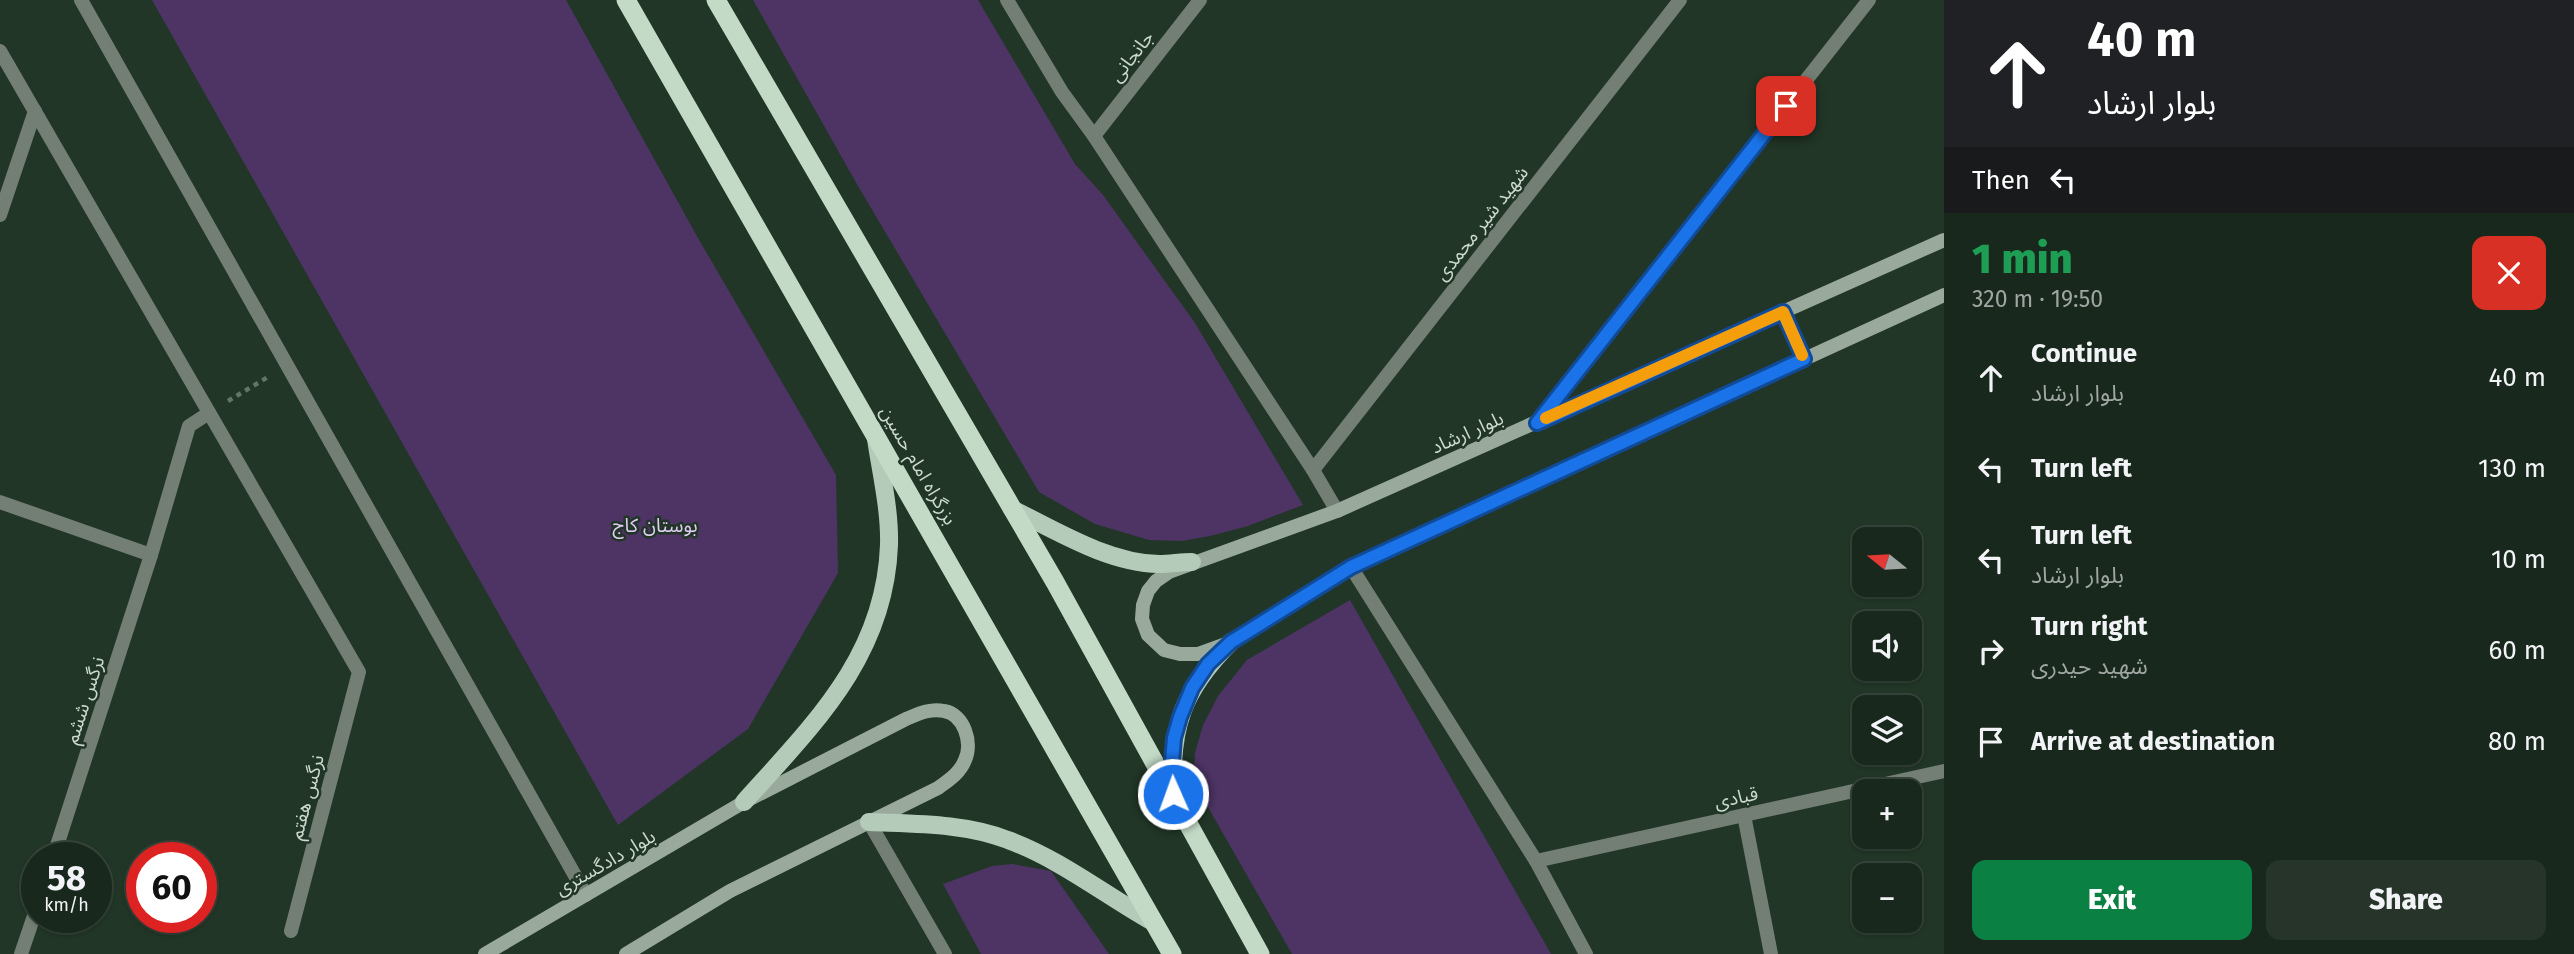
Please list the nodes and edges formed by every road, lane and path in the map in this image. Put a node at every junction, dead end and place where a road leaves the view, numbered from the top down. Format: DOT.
graph roads {
  1 [pos="81,0"];
  2 [pos="626,0"];
  3 [pos="716,0"];
  4 [pos="1007,0"];
  5 [pos="1200,0"];
  6 [pos="1679,0"];
  7 [pos="1869,0"];
  8 [pos="0,51"];
  9 [pos="35,111"];
  10 [pos="1094,136"];
  11 [pos="0,215"];
  12 [pos="1944,240"];
  13 [pos="1944,295"];
  14 [pos="1783,312"];
  15 [pos="1804,359"];
  16 [pos="287,365"];
  17 [pos="209,413"];
  18 [pos="1537,423"];
  19 [pos="876,435"];
  20 [pos="1313,470"];
  21 [pos="0,502"];
  22 [pos="1012,509"];
  23 [pos="1337,511"];
  24 [pos="151,555"];
  25 [pos="1192,562"];
  26 [pos="1351,567"];
  27 [pos="1231,642"];
  28 [pos="1944,771"];
  29 [pos="1173,794"];
  30 [pos="744,802"];
  31 [pos="1744,815"];
  32 [pos="869,821"];
  33 [pos="58,842"];
  34 [pos="1536,861"];
  35 [pos="586,895"];
  36 [pos="1153,922"];
  37 [pos="291,931"];
  38 [pos="29,933"];
  39 [pos="22,954"];
  40 [pos="485,954"];
  41 [pos="626,954"];
  42 [pos="944,954"];
  43 [pos="1172,954"];
  44 [pos="1260,954"];
  45 [pos="1586,954"];
  46 [pos="1771,954"];
  1 -- 16 [label="street"];
  2 -- 19 [label="highway, بزرگراه امام حسین"];
  3 -- 22 [label="highway"];
  4 -- 10 [label="street"];
  5 -- 10 [label="street, جانجانی"];
  6 -- 20 [label="street, شهید شیر محمدی"];
  7 -- 18 [label="street"];
  8 -- 9 [label="street"];
  9 -- 11 [label="street"];
  9 -- 17 [label="street"];
  10 -- 20 [label="street"];
  12 -- 14 [label="main road, بلوار ارشاد"];
  13 -- 15 [label="main road"];
  14 -- 15 [label="main road"];
  14 -- 18 [label="main road, بلوار ارشاد"];
  15 -- 26 [label="main road"];
  16 -- 17 [label="path"];
  16 -- 35 [label="street"];
  17 -- 24 [label="street, نرگس ششم"];
  17 -- 37 [label="street, نرگس هفتم"];
  18 -- 23 [label="main road, بلوار ارشاد"];
  19 -- 30 [label="main road"];
  19 -- 36 [label="highway, بزرگراه امام حسین"];
  20 -- 23 [label="street"];
  21 -- 24 [label="street"];
  22 -- 25 [label="main road"];
  22 -- 29 [label="highway"];
  23 -- 25 [label="main road, بلوار ارشاد"];
  24 -- 33 [label="street, نرگس ششم"];
  25 -- 27 [label="main road, بلوار ارشاد"];
  26 -- 27 [label="main road"];
  26 -- 34 [label="street"];
  27 -- 29 [label="main road"];
  28 -- 31 [label="street, قبادی"];
  29 -- 44 [label="highway"];
  30 -- 32 [label="main road, بلوار دادگستری"];
  30 -- 35 [label="main road, بلوار دادگستری"];
  31 -- 34 [label="street, قبادی"];
  31 -- 46 [label="street"];
  32 -- 36 [label="main road"];
  32 -- 41 [label="main road"];
  32 -- 42 [label="street"];
  34 -- 45 [label="street"];
  35 -- 40 [label="main road, بلوار دادگستری"];
  36 -- 43 [label="highway, بزرگراه امام حسین"];
  38 -- 39 [label="street"];
}
